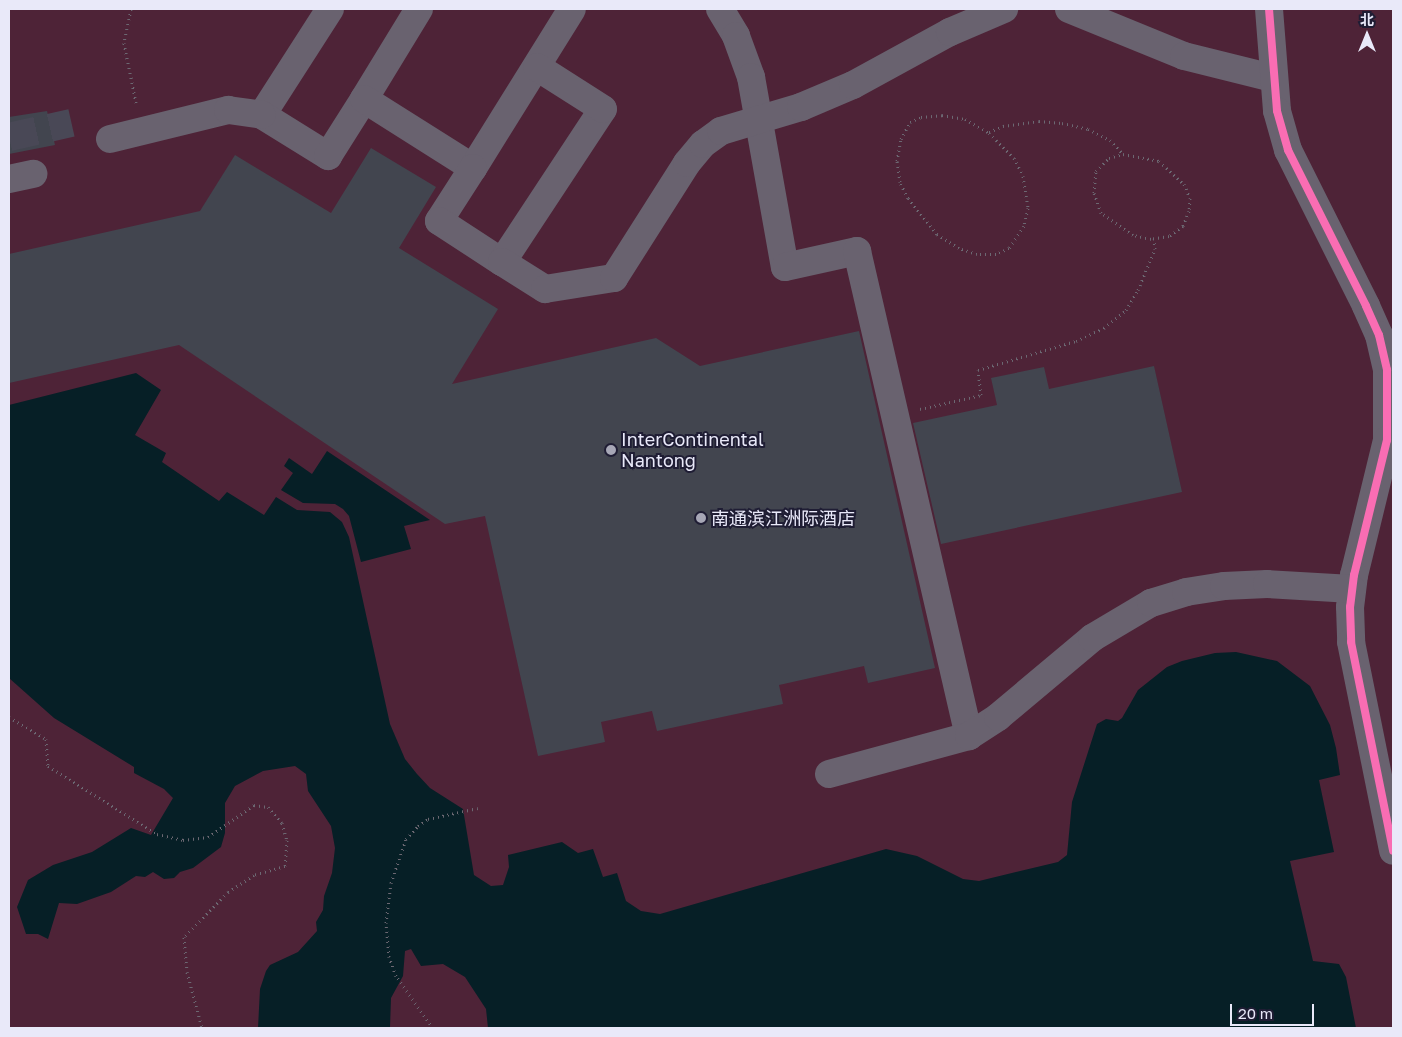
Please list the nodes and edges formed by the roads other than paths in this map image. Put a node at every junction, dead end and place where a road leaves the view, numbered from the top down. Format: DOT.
graph roads {
  1 [pos="330,9"];
  2 [pos="419,9"];
  3 [pos="572,9"];
  4 [pos="720,9"];
  5 [pos="1004,9"];
  6 [pos="1069,9"];
  7 [pos="1269,9"];
  8 [pos="537,67"];
  9 [pos="1272,78"];
  10 [pos="364,99"];
  11 [pos="262,115"];
  12 [pos="760,120"];
  13 [pos="110,139"];
  14 [pos="473,168"];
  15 [pos="502,262"];
  16 [pos="1352,589"];
  17 [pos="969,736"];
  18 [pos="828,774"];
  19 [pos="1392,841"];
  1 -- 11 [label="street"];
  2 -- 10 [label="street"];
  3 -- 8 [label="street"];
  4 -- 12 [label="street"];
  5 -- 12 [label="street"];
  6 -- 9 [label="street"];
  7 -- 9 [label="street"];
  8 -- 14 [label="street"];
  8 -- 15 [label="street"];
  9 -- 16 [label="street"];
  10 -- 11 [label="street"];
  10 -- 14 [label="street"];
  11 -- 13 [label="street"];
  12 -- 15 [label="street"];
  12 -- 17 [label="street"];
  14 -- 15 [label="street"];
  16 -- 17 [label="street"];
  16 -- 19 [label="street"];
  17 -- 18 [label="street"];
}
